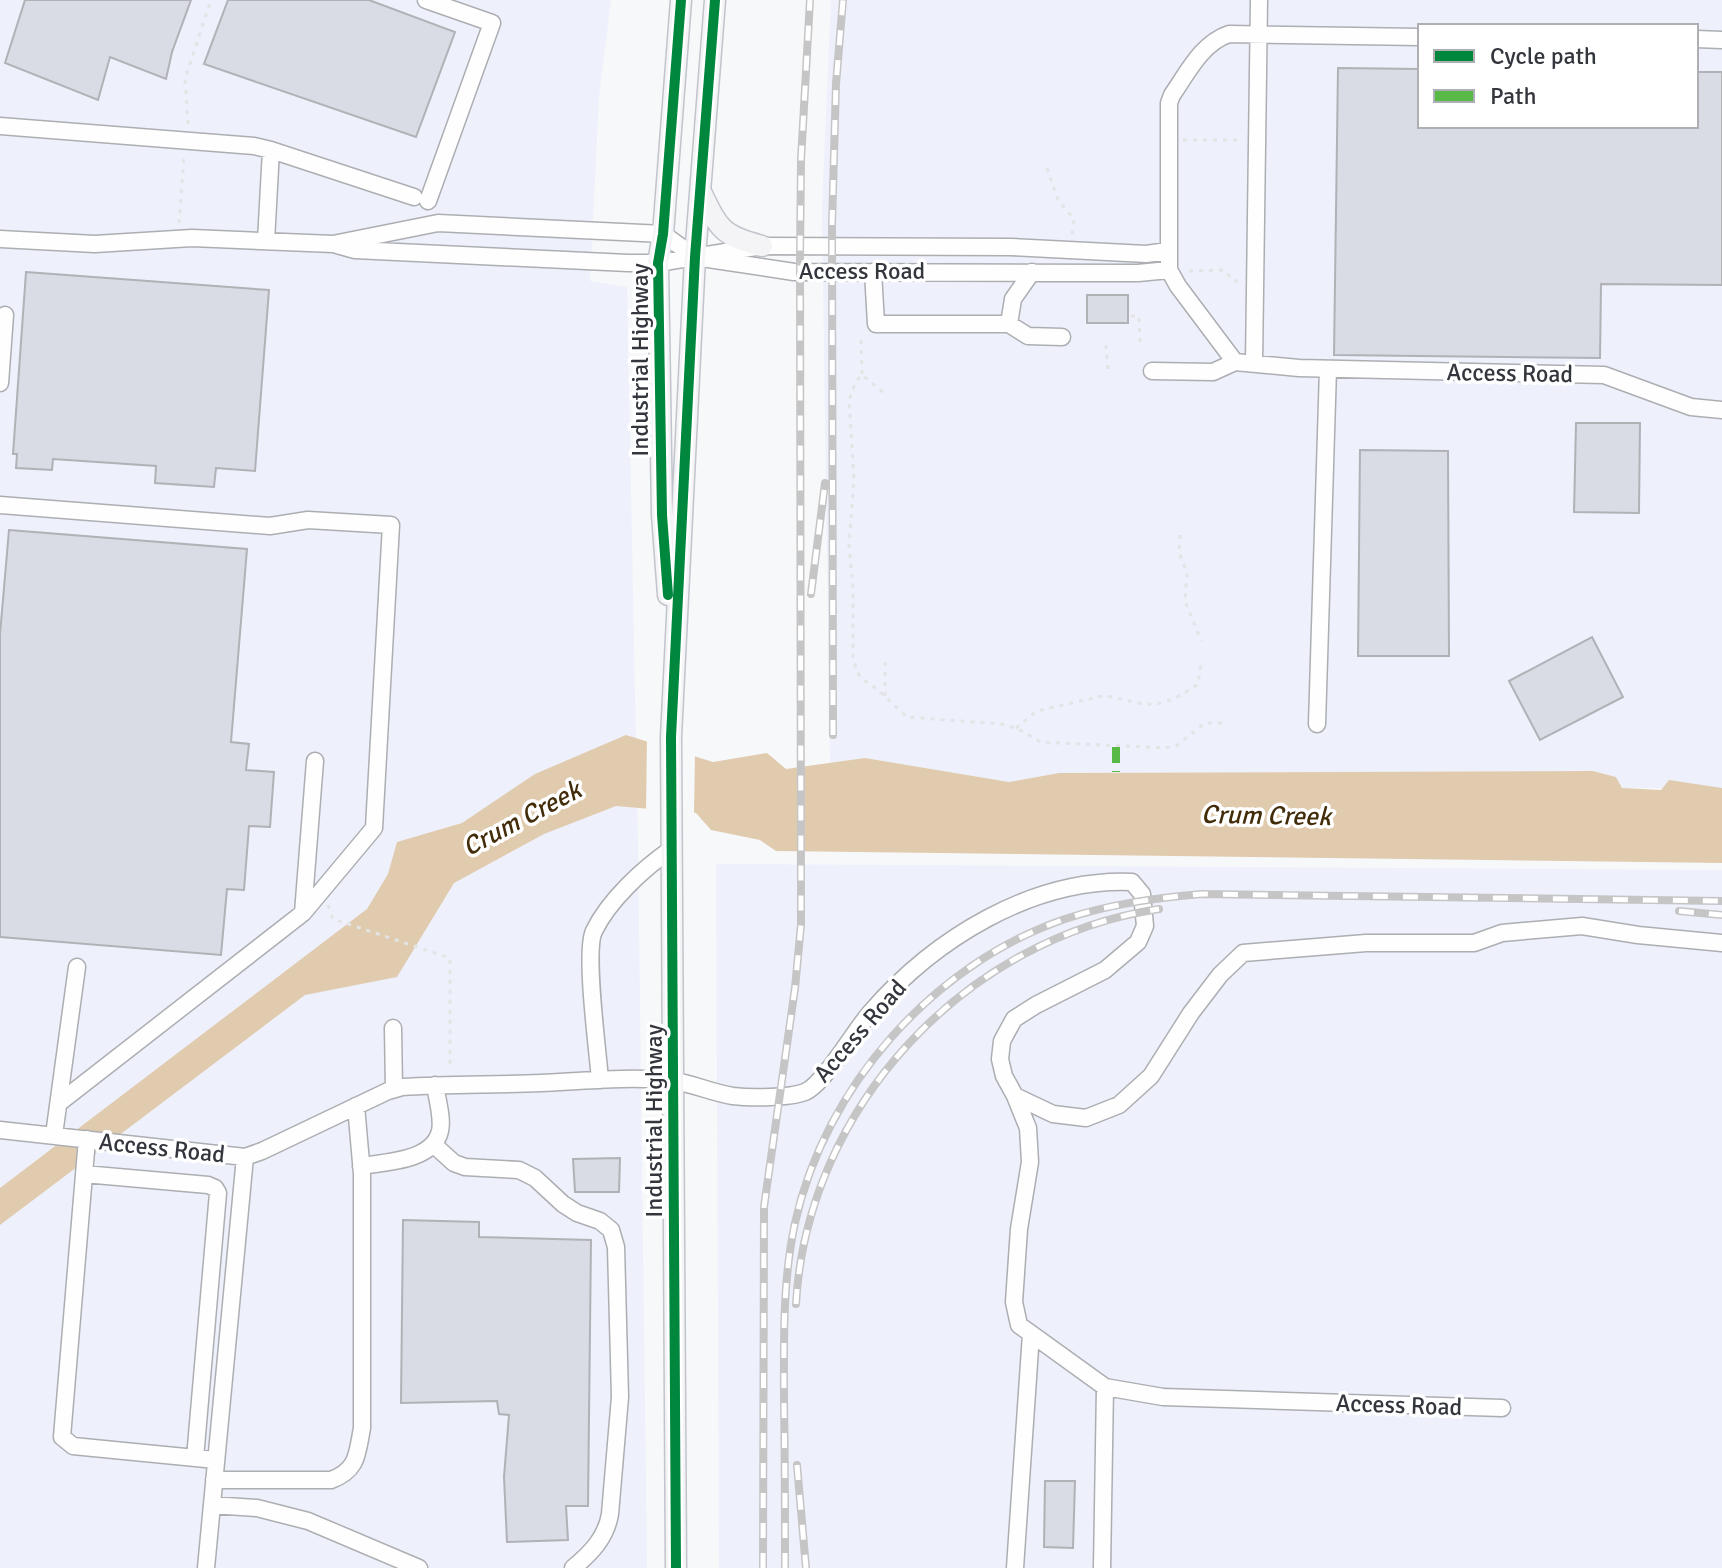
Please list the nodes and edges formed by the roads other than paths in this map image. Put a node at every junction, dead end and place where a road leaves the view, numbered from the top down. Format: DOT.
graph roads {
  1 [pos="426,0"];
  2 [pos="681,0"];
  3 [pos="715,0"];
  4 [pos="1259,0"];
  5 [pos="1258,35"];
  6 [pos="1418,37"];
  7 [pos="1698,39"];
  8 [pos="1722,40"];
  9 [pos="0,126"];
  10 [pos="271,150"];
  11 [pos="700,190"];
  12 [pos="663,234"];
  13 [pos="0,239"];
  14 [pos="266,241"];
  15 [pos="333,244"];
  16 [pos="762,246"];
  17 [pos="1014,248"];
  18 [pos="1168,251"];
  19 [pos="695,257"];
  20 [pos="658,263"];
  21 [pos="1178,270"];
  22 [pos="873,272"];
  23 [pos="1014,272"];
  24 [pos="1032,272"];
  25 [pos="5,315"];
  26 [pos="1009,324"];
  27 [pos="1062,337"];
  28 [pos="1235,362"];
  29 [pos="1254,363"];
  30 [pos="1328,369"];
  31 [pos="1152,371"];
  32 [pos="0,383"];
  33 [pos="1722,410"];
  34 [pos="0,505"];
  35 [pos="674,673"];
  36 [pos="1317,724"];
  37 [pos="315,761"];
  38 [pos="670,850"];
  39 [pos="303,913"];
  40 [pos="1722,943"];
  41 [pos="77,967"];
  42 [pos="393,1028"];
  43 [pos="600,1080"];
  44 [pos="674,1081"];
  45 [pos="435,1085"];
  46 [pos="394,1089"];
  47 [pos="1015,1096"];
  48 [pos="59,1103"];
  49 [pos="356,1106"];
  50 [pos="0,1130"];
  51 [pos="54,1135"];
  52 [pos="87,1139"];
  53 [pos="434,1145"];
  54 [pos="245,1157"];
  55 [pos="361,1166"];
  56 [pos="84,1174"];
  57 [pos="1031,1334"];
  58 [pos="1105,1387"];
  59 [pos="1502,1408"];
  60 [pos="195,1458"];
  61 [pos="216,1460"];
  62 [pos="214,1480"];
  63 [pos="212,1505"];
  64 [pos="206,1568"];
  65 [pos="419,1568"];
  66 [pos="573,1568"];
  67 [pos="676,1568"];
  68 [pos="1015,1568"];
  69 [pos="1102,1568"];
  1 -- 10 [label="lane"];
  2 -- 12 [label="main road, Industrial Highway"];
  3 -- 11 [label="main road, Industrial Highway"];
  4 -- 5 [label="lane"];
  5 -- 6 [label="lane"];
  5 -- 18 [label="lane"];
  5 -- 29 [label="lane"];
  7 -- 8 [label="lane"];
  9 -- 10 [label="lane"];
  10 -- 14 [label="lane"];
  11 -- 16 [label="main road"];
  11 -- 19 [label="main road, Industrial Highway"];
  12 -- 15 [label="lane"];
  12 -- 19 [label="lane"];
  12 -- 20 [label="main road, Industrial Highway"];
  13 -- 14 [label="lane"];
  14 -- 15 [label="lane"];
  15 -- 20 [label="lane"];
  16 -- 17 [label="lane, Access Road"];
  16 -- 19 [label="lane, Access Road"];
  17 -- 18 [label="lane, Access Road"];
  17 -- 23 [label="lane"];
  18 -- 21 [label="lane"];
  19 -- 20 [label="lane"];
  19 -- 22 [label="lane, Access Road"];
  19 -- 35 [label="main road, Industrial Highway"];
  20 -- 35 [label="main road, Industrial Highway"];
  21 -- 24 [label="lane, Access Road"];
  21 -- 28 [label="lane"];
  22 -- 23 [label="lane, Access Road"];
  22 -- 26 [label="lane"];
  23 -- 24 [label="lane, Access Road"];
  24 -- 26 [label="lane"];
  25 -- 32 [label="lane"];
  26 -- 27 [label="lane"];
  28 -- 29 [label="lane, Access Road"];
  28 -- 31 [label="lane, Access Road"];
  29 -- 30 [label="lane, Access Road"];
  30 -- 33 [label="lane, Access Road"];
  30 -- 36 [label="lane"];
  34 -- 39 [label="lane"];
  35 -- 38 [label="main road, Industrial Highway"];
  37 -- 39 [label="lane"];
  38 -- 43 [label="lane"];
  38 -- 44 [label="main road, Industrial Highway"];
  39 -- 48 [label="lane"];
  40 -- 47 [label="lane"];
  41 -- 48 [label="lane"];
  42 -- 46 [label="lane"];
  43 -- 44 [label="lane, Access Road"];
  43 -- 45 [label="lane, Access Road"];
  44 -- 47 [label="lane, Access Road"];
  44 -- 67 [label="main road, Industrial Highway"];
  45 -- 46 [label="lane, Access Road"];
  45 -- 53 [label="lane"];
  46 -- 49 [label="lane, Access Road"];
  47 -- 57 [label="lane, Access Road"];
  48 -- 51 [label="lane"];
  49 -- 54 [label="lane, Access Road"];
  49 -- 55 [label="lane"];
  50 -- 51 [label="lane, Access Road"];
  51 -- 52 [label="lane, Access Road"];
  52 -- 54 [label="lane, Access Road"];
  52 -- 56 [label="lane"];
  53 -- 55 [label="lane"];
  53 -- 66 [label="lane"];
  54 -- 61 [label="lane"];
  55 -- 62 [label="lane"];
  56 -- 60 [label="lane"];
  56 -- 60 [label="lane"];
  57 -- 58 [label="lane, Access Road"];
  57 -- 68 [label="lane"];
  58 -- 59 [label="lane, Access Road"];
  58 -- 69 [label="lane"];
  60 -- 61 [label="lane"];
  61 -- 62 [label="lane"];
  62 -- 63 [label="lane"];
  63 -- 64 [label="lane"];
  63 -- 65 [label="lane"];
}
